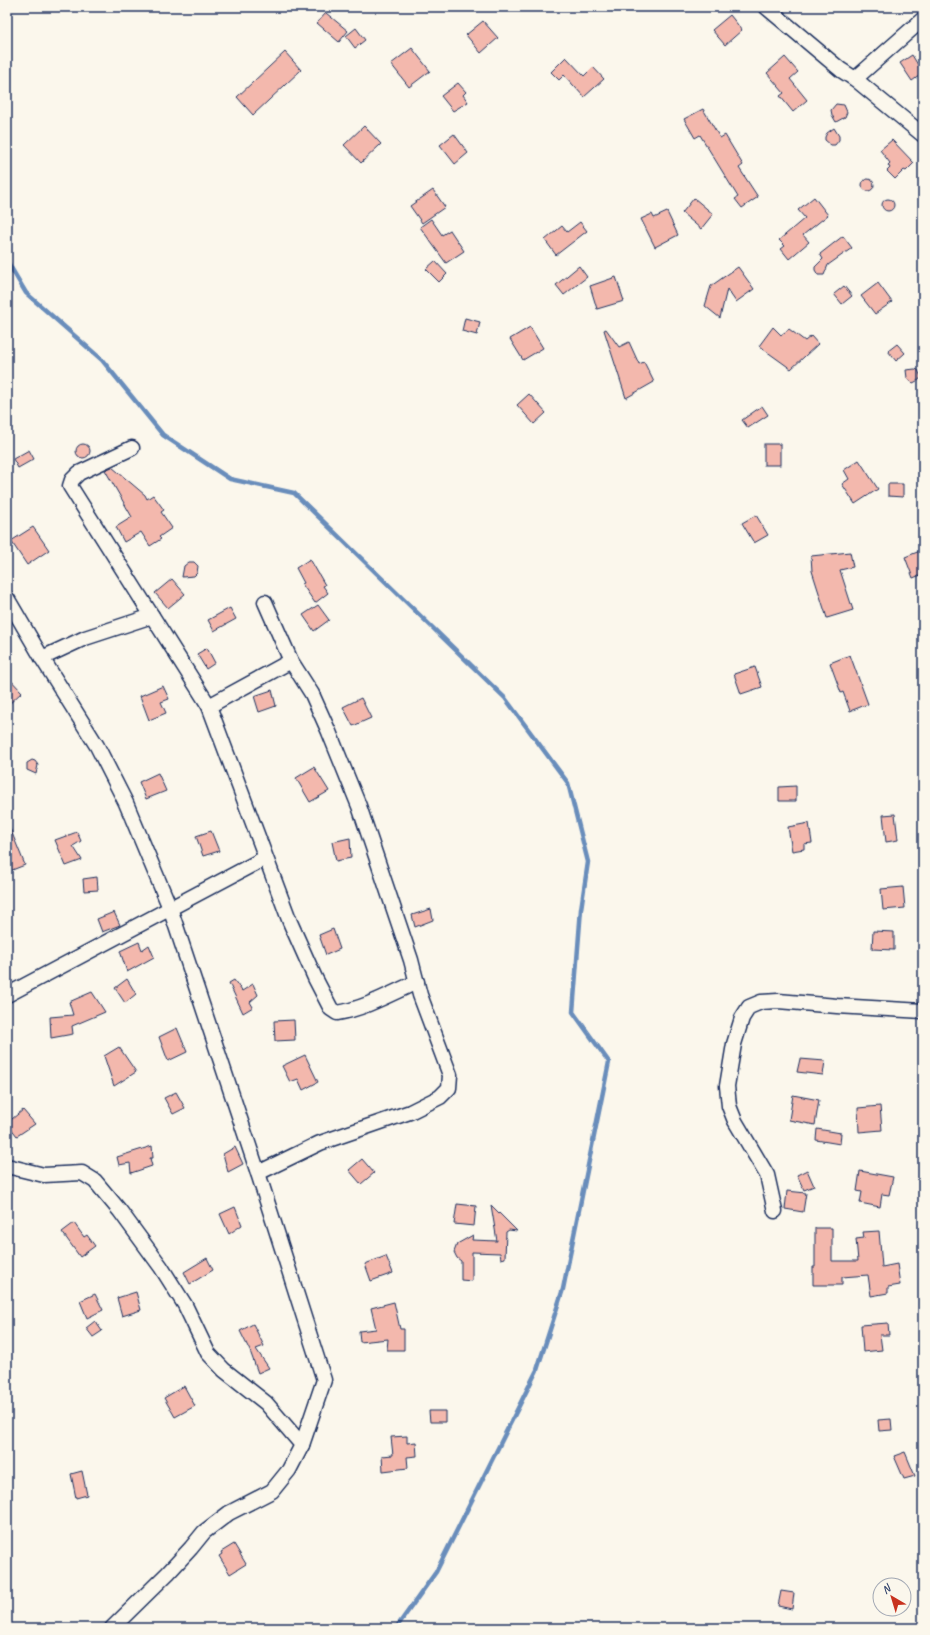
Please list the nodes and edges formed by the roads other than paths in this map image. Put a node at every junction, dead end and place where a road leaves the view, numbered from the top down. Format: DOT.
graph roads {
  1 [pos="766,7"];
  2 [pos="923,19"];
  3 [pos="855,79"];
  4 [pos="923,135"];
  5 [pos="132,448"];
  6 [pos="7,598"];
  7 [pos="265,602"];
  8 [pos="152,616"];
  9 [pos="42,658"];
  10 [pos="291,661"];
  11 [pos="209,706"];
  12 [pos="265,858"];
  13 [pos="170,908"];
  14 [pos="417,982"];
  15 [pos="7,995"];
  16 [pos="923,1011"];
  17 [pos="7,1166"];
  18 [pos="258,1173"];
  19 [pos="775,1211"];
  20 [pos="302,1445"];
  21 [pos="112,1628"];
  1 -- 3 [label="street"];
  2 -- 3 [label="street"];
  3 -- 4 [label="street"];
  5 -- 8 [label="street"];
  6 -- 9 [label="street"];
  7 -- 10 [label="street"];
  8 -- 9 [label="street"];
  8 -- 11 [label="street"];
  9 -- 13 [label="street"];
  10 -- 11 [label="street"];
  10 -- 14 [label="street"];
  11 -- 12 [label="street"];
  12 -- 13 [label="street"];
  12 -- 14 [label="street"];
  13 -- 15 [label="street"];
  13 -- 18 [label="street"];
  14 -- 18 [label="street"];
  16 -- 19 [label="street"];
  17 -- 20 [label="street"];
  18 -- 20 [label="street"];
  20 -- 21 [label="street"];
}
